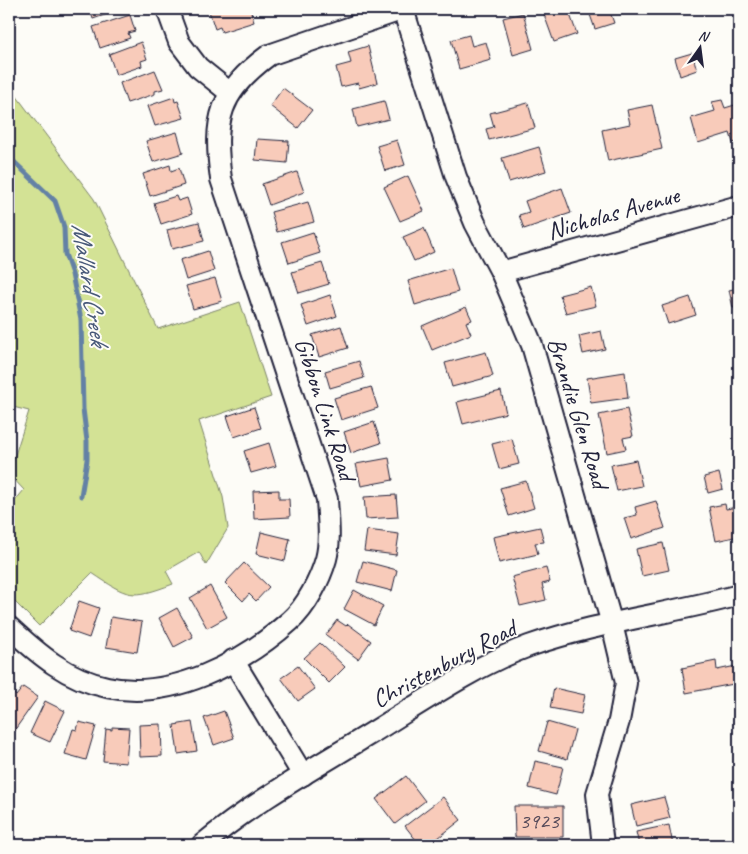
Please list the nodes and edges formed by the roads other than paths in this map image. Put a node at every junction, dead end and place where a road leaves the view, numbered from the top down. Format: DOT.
graph roads {
  1 [pos="168,9"];
  2 [pos="403,9"];
  3 [pos="230,92"];
  4 [pos="739,206"];
  5 [pos="501,272"];
  6 [pos="739,595"];
  7 [pos="612,624"];
  8 [pos="9,626"];
  9 [pos="233,660"];
  10 [pos="302,775"];
  11 [pos="202,845"];
  12 [pos="603,845"];
  1 -- 3 [label="street"];
  2 -- 3 [label="street, Gibbon Link Road"];
  2 -- 5 [label="street, Brandie Glen Road"];
  3 -- 9 [label="street, Gibbon Link Road"];
  4 -- 5 [label="street, Nicholas Avenue"];
  5 -- 7 [label="street, Brandie Glen Road"];
  6 -- 7 [label="street, Christenbury Road"];
  7 -- 10 [label="street, Christenbury Road"];
  7 -- 12 [label="street, Brandie Glen Road"];
  8 -- 9 [label="street, Gibbon Link Road"];
  9 -- 10 [label="street"];
  10 -- 11 [label="street, Christenbury Road"];
}
